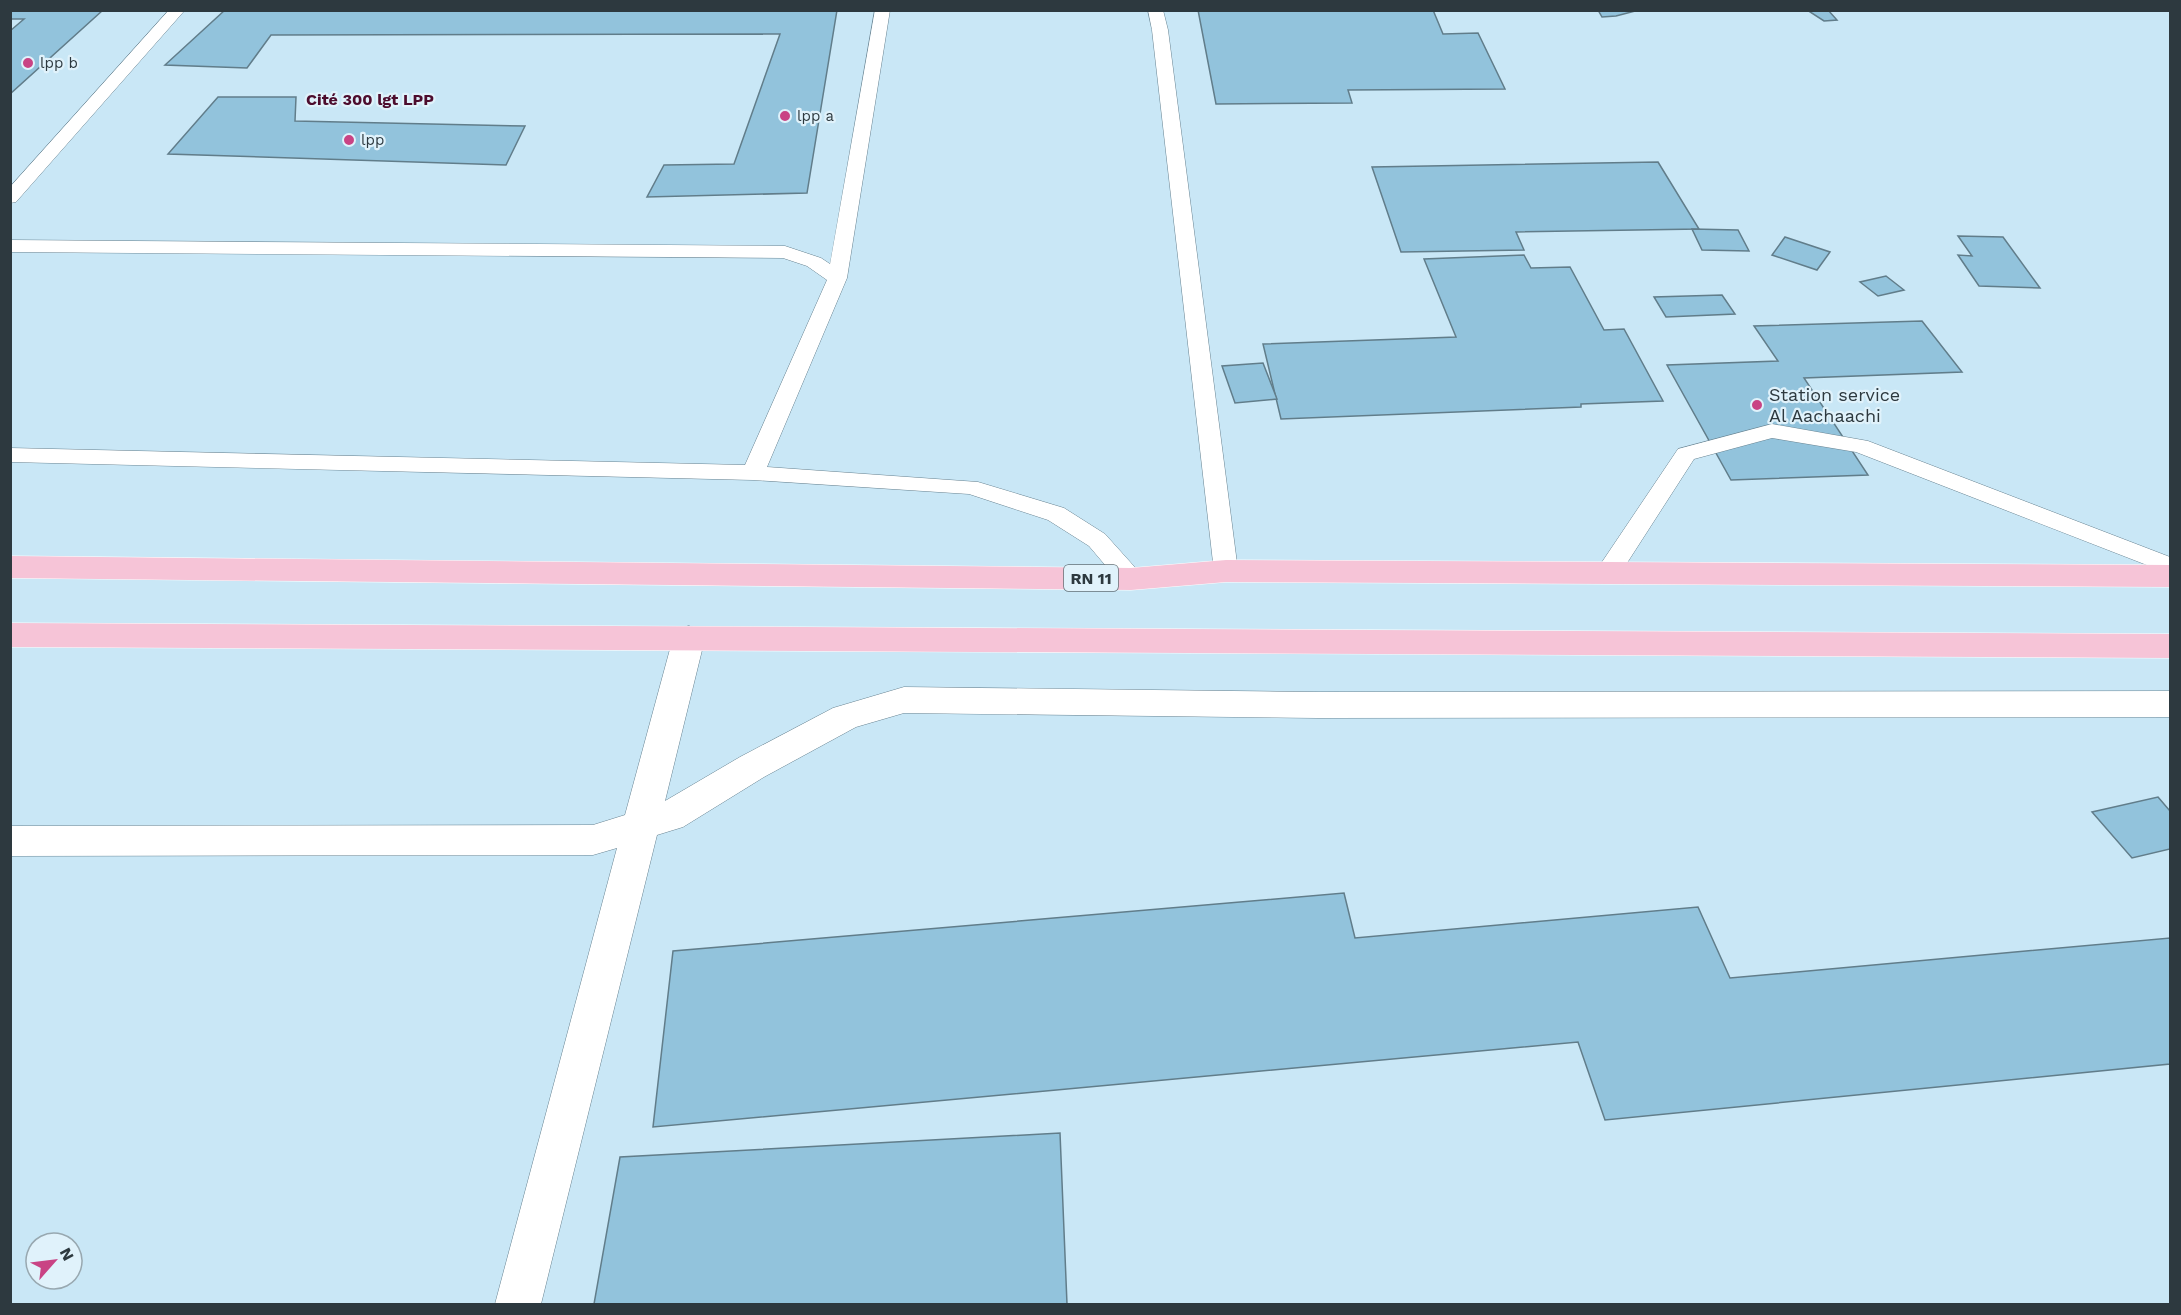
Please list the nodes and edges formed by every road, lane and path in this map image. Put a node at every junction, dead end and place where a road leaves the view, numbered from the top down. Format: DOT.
graph roads {
  1 [pos="178,10"];
  2 [pos="884,10"];
  3 [pos="1155,10"];
  4 [pos="10,198"];
  5 [pos="10,246"];
  6 [pos="837,279"];
  7 [pos="10,455"];
  8 [pos="753,473"];
  9 [pos="2170,566"];
  10 [pos="10,567"];
  11 [pos="1226,571"];
  12 [pos="1609,571"];
  13 [pos="2170,576"];
  14 [pos="1131,579"];
  15 [pos="10,635"];
  16 [pos="689,638"];
  17 [pos="2170,646"];
  18 [pos="2170,704"];
  19 [pos="639,826"];
  20 [pos="10,841"];
  21 [pos="518,1305"];
  1 -- 4 [label="lane"];
  2 -- 6 [label="lane"];
  3 -- 11 [label="lane"];
  5 -- 6 [label="lane"];
  6 -- 8 [label="lane"];
  7 -- 8 [label="lane"];
  8 -- 14 [label="lane"];
  9 -- 12 [label="lane"];
  10 -- 14 [label="highway, RN 11"];
  11 -- 12 [label="highway, RN 11"];
  11 -- 14 [label="highway, RN 11"];
  12 -- 13 [label="highway, RN 11"];
  15 -- 16 [label="highway"];
  16 -- 17 [label="highway"];
  16 -- 19 [label="street"];
  18 -- 19 [label="street"];
  19 -- 20 [label="street"];
  19 -- 21 [label="street"];
}
